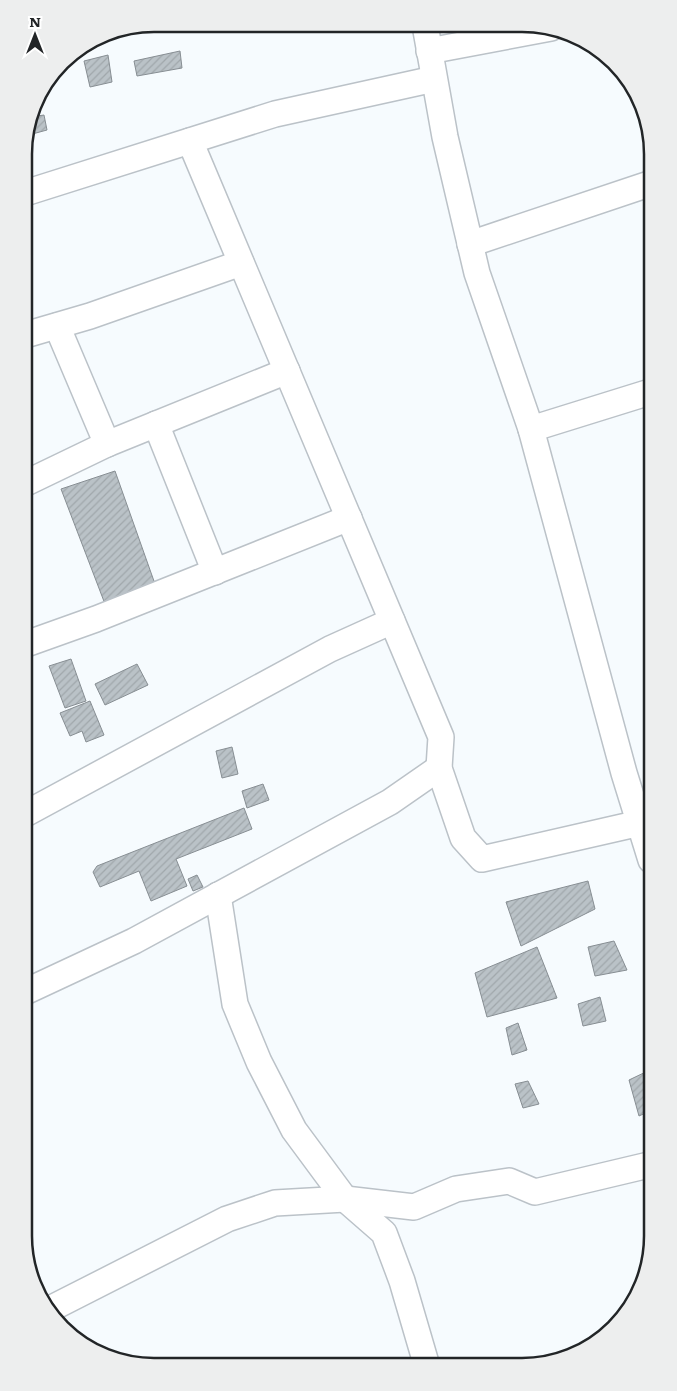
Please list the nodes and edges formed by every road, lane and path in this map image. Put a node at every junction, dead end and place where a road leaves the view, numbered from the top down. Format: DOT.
graph roads {
  1 [pos="426,32"];
  2 [pos="527,33"];
  3 [pos="430,51"];
  4 [pos="434,79"];
  5 [pos="190,141"];
  6 [pos="644,186"];
  7 [pos="33,190"];
  8 [pos="470,244"];
  9 [pos="241,263"];
  10 [pos="57,326"];
  11 [pos="33,333"];
  12 [pos="287,371"];
  13 [pos="644,394"];
  14 [pos="156,424"];
  15 [pos="531,429"];
  16 [pos="107,444"];
  17 [pos="33,480"];
  18 [pos="350,518"];
  19 [pos="215,572"];
  20 [pos="392,620"];
  21 [pos="33,642"];
  22 [pos="439,768"];
  23 [pos="32,810"];
  24 [pos="640,823"];
  25 [pos="644,835"];
  26 [pos="218,895"];
  27 [pos="32,989"];
  28 [pos="644,1166"];
  29 [pos="345,1199"];
  30 [pos="55,1307"];
  31 [pos="425,1358"];
  1 -- 3 [label="street"];
  2 -- 3 [label="street"];
  3 -- 4 [label="street"];
  4 -- 5 [label="street"];
  4 -- 8 [label="street"];
  5 -- 7 [label="street"];
  5 -- 9 [label="street"];
  6 -- 8 [label="street"];
  8 -- 15 [label="street"];
  9 -- 10 [label="street"];
  9 -- 12 [label="street"];
  10 -- 11 [label="street"];
  10 -- 16 [label="street"];
  12 -- 14 [label="street"];
  12 -- 18 [label="street"];
  13 -- 15 [label="street"];
  14 -- 16 [label="street"];
  14 -- 19 [label="street"];
  15 -- 24 [label="street"];
  16 -- 17 [label="street"];
  18 -- 19 [label="street"];
  18 -- 20 [label="street"];
  19 -- 21 [label="street"];
  20 -- 22 [label="street"];
  20 -- 23 [label="street"];
  22 -- 24 [label="street"];
  22 -- 26 [label="street"];
  24 -- 25 [label="street"];
  26 -- 27 [label="street"];
  26 -- 29 [label="street"];
  28 -- 29 [label="street"];
  29 -- 30 [label="street"];
  29 -- 31 [label="street"];
}
